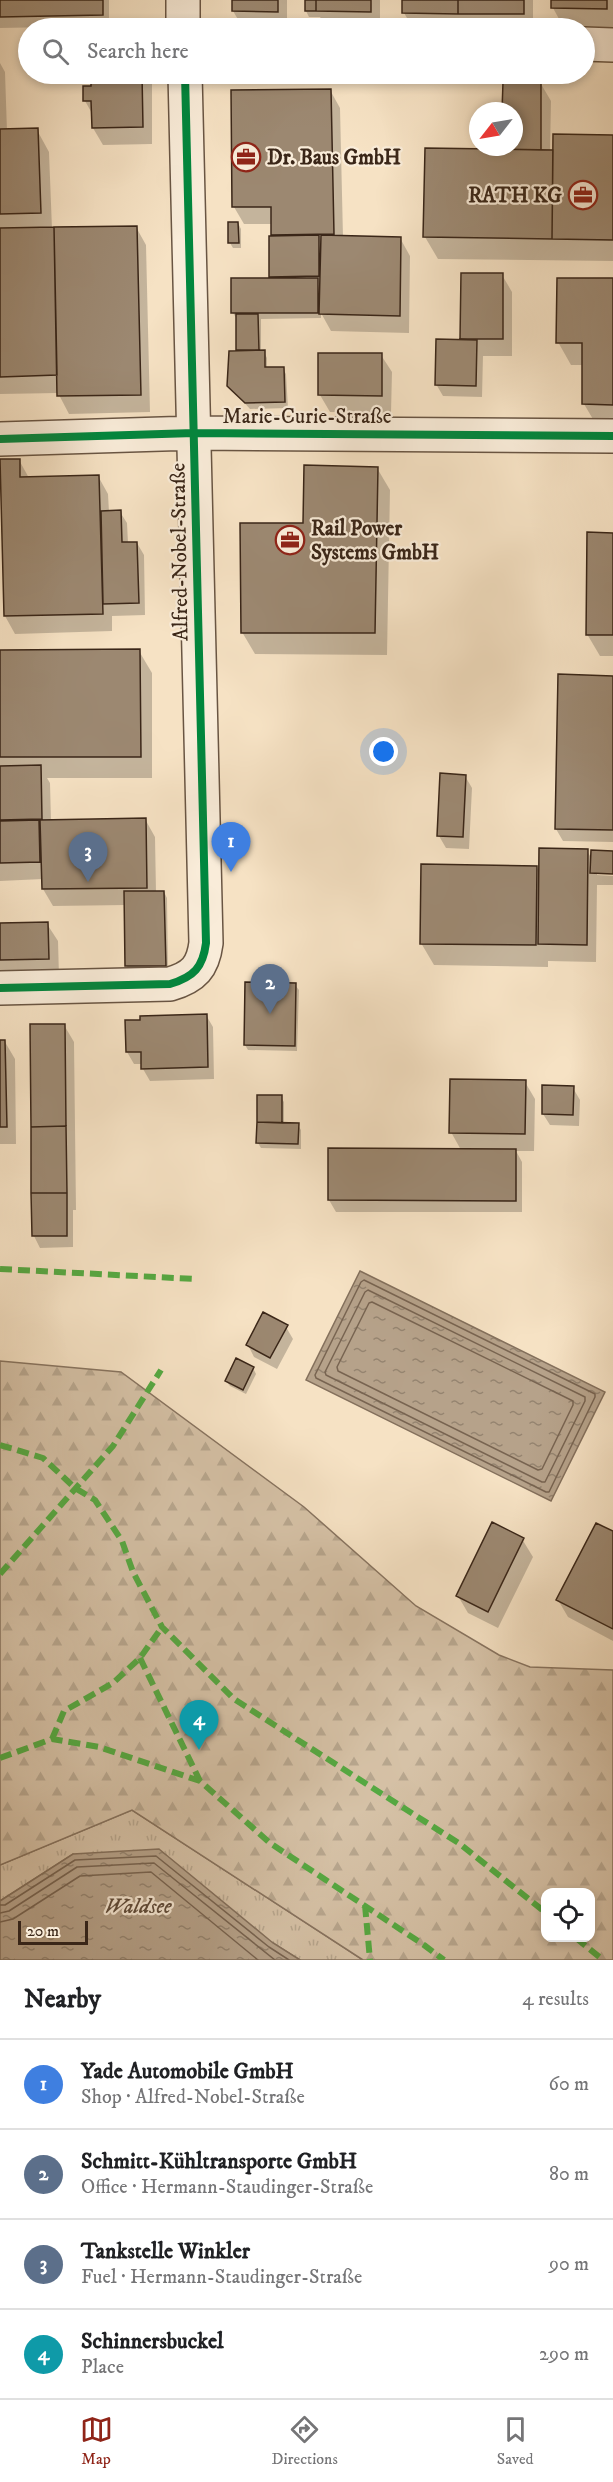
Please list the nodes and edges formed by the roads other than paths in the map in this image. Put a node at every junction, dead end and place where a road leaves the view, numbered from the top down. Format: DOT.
graph roads {
  1 [pos="183,0"];
  2 [pos="183,18"];
  3 [pos="595,44"];
  4 [pos="613,45"];
  5 [pos="184,84"];
  6 [pos="194,433"];
  7 [pos="613,436"];
  8 [pos="0,439"];
  9 [pos="0,988"];
  1 -- 2 [label="street"];
  3 -- 4 [label="street"];
  5 -- 6 [label="street, Alfred-Nobel-Straße"];
  6 -- 7 [label="street, Marie-Curie-Straße"];
  6 -- 8 [label="street, Marie-Curie-Straße"];
  6 -- 9 [label="street, Alfred-Nobel-Straße"];
}
